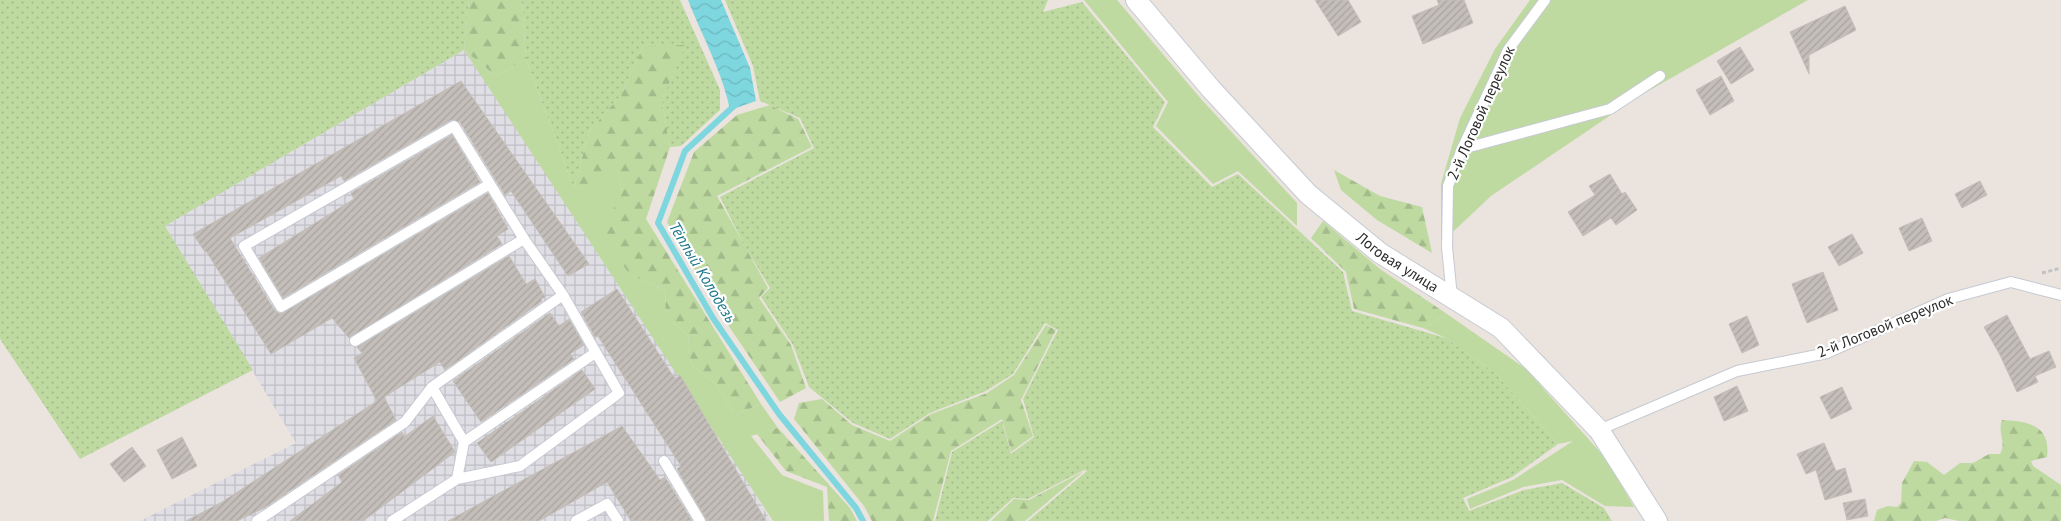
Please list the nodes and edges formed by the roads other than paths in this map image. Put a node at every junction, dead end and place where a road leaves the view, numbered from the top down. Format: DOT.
graph roads {
  1 [pos="1136,0"];
  2 [pos="1545,0"];
  3 [pos="1660,76"];
  4 [pos="1462,149"];
  5 [pos="490,184"];
  6 [pos="524,238"];
  7 [pos="563,295"];
  8 [pos="2061,295"];
  9 [pos="1452,296"];
  10 [pos="355,341"];
  11 [pos="595,353"];
  12 [pos="432,387"];
  13 [pos="1599,430"];
  14 [pos="464,442"];
  15 [pos="664,461"];
  16 [pos="457,479"];
  17 [pos="257,521"];
  18 [pos="392,521"];
  19 [pos="576,521"];
  20 [pos="618,521"];
  21 [pos="700,521"];
  22 [pos="1657,521"];
  1 -- 9 [label="street, Логовая улица"];
  2 -- 4 [label="lane, 2-й Логовой переулок"];
  3 -- 4 [label="lane"];
  4 -- 9 [label="lane, 2-й Логовой переулок"];
  5 -- 5 [label="lane"];
  5 -- 6 [label="lane"];
  6 -- 7 [label="lane"];
  6 -- 10 [label="lane"];
  7 -- 11 [label="lane"];
  7 -- 12 [label="lane"];
  8 -- 13 [label="lane, 2-й Логовой переулок"];
  9 -- 13 [label="street, Логовая улица"];
  11 -- 14 [label="lane"];
  11 -- 16 [label="lane"];
  12 -- 14 [label="lane"];
  12 -- 17 [label="lane"];
  13 -- 22 [label="street, Логовая улица"];
  14 -- 16 [label="lane"];
  15 -- 21 [label="lane"];
  16 -- 18 [label="lane"];
  19 -- 20 [label="lane"];
}
